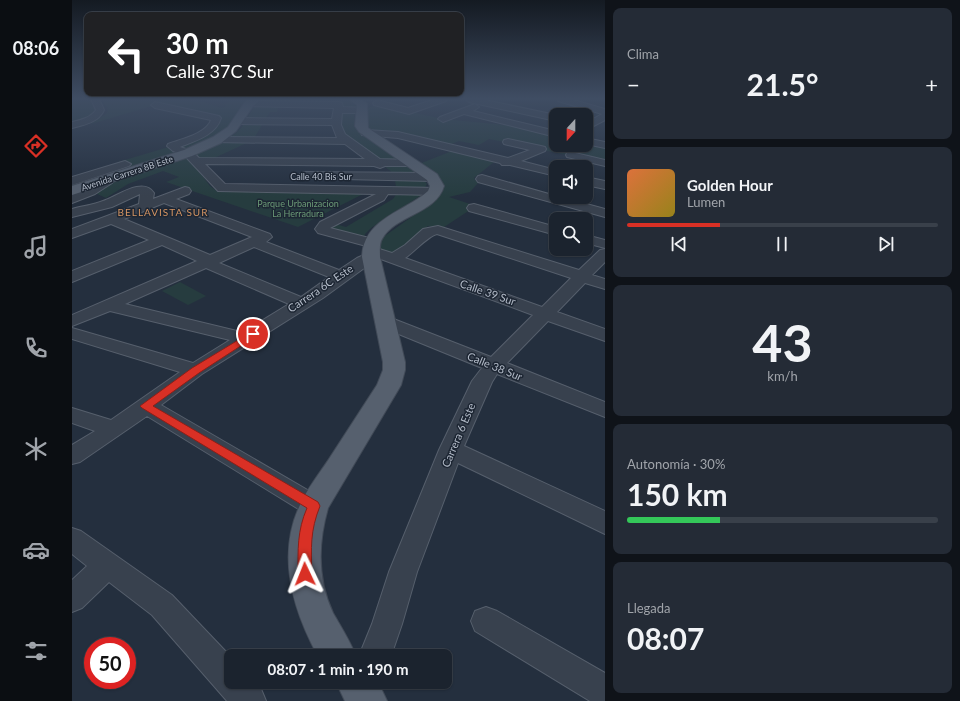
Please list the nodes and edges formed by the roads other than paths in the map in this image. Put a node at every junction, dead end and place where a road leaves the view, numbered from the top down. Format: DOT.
graph roads {
  1 [pos="204,132"];
  2 [pos="225,132"];
  3 [pos="344,132"];
  4 [pos="366,133"];
  5 [pos="217,140"];
  6 [pos="347,141"];
  7 [pos="508,142"];
  8 [pos="593,142"];
  9 [pos="605,145"];
  10 [pos="362,151"];
  11 [pos="194,154"];
  12 [pos="571,156"];
  13 [pos="377,162"];
  14 [pos="507,162"];
  15 [pos="411,163"];
  16 [pos="605,163"];
  17 [pos="549,171"];
  18 [pos="108,174"];
  19 [pos="210,175"];
  20 [pos="225,176"];
  21 [pos="295,176"];
  22 [pos="395,176"];
  23 [pos="72,181"];
  24 [pos="593,182"];
  25 [pos="434,184"];
  26 [pos="605,185"];
  27 [pos="380,190"];
  28 [pos="72,191"];
  29 [pos="185,191"];
  30 [pos="103,193"];
  31 [pos="72,199"];
  32 [pos="164,199"];
  33 [pos="145,206"];
  34 [pos="72,207"];
  35 [pos="474,208"];
  36 [pos="72,213"];
  37 [pos="605,213"];
  38 [pos="72,217"];
  39 [pos="112,219"];
  40 [pos="93,226"];
  41 [pos="549,229"];
  42 [pos="72,234"];
  43 [pos="259,239"];
  44 [pos="162,240"];
  45 [pos="593,241"];
  46 [pos="605,244"];
  47 [pos="377,252"];
  48 [pos="605,253"];
  49 [pos="208,262"];
  50 [pos="340,276"];
  51 [pos="581,276"];
  52 [pos="72,277"];
  53 [pos="605,284"];
  54 [pos="302,303"];
  55 [pos="107,305"];
  56 [pos="545,312"];
  57 [pos="72,321"];
  58 [pos="385,322"];
  59 [pos="72,332"];
  60 [pos="231,335"];
  61 [pos="605,335"];
  62 [pos="492,366"];
  63 [pos="195,370"];
  64 [pos="146,406"];
  65 [pos="605,410"];
  66 [pos="72,415"];
  67 [pos="114,430"];
  68 [pos="451,450"];
  69 [pos="72,456"];
  70 [pos="311,513"];
  71 [pos="605,523"];
  72 [pos="72,539"];
  73 [pos="107,565"];
  74 [pos="72,599"];
  75 [pos="486,621"];
  76 [pos="334,649"];
  77 [pos="378,649"];
  78 [pos="224,672"];
  79 [pos="239,689"];
  80 [pos="605,690"];
  81 [pos="249,701"];
  1 -- 11 [label="street"];
  2 -- 5 [label="main road, Avenida Carrera 8B Este"];
  3 -- 6 [label="street"];
  4 -- 14 [label="street"];
  4 -- 15 [label="main road"];
  5 -- 6 [label="street"];
  5 -- 11 [label="main road, Avenida Carrera 8B Este"];
  6 -- 10 [label="street"];
  7 -- 14 [label="street"];
  8 -- 9 [label="street"];
  10 -- 11 [label="street"];
  10 -- 13 [label="street"];
  11 -- 13 [label="street"];
  11 -- 18 [label="main road, Avenida Carrera 8B Este"];
  11 -- 19 [label="street"];
  12 -- 16 [label="street"];
  13 -- 15 [label="street"];
  13 -- 22 [label="street"];
  14 -- 17 [label="street"];
  14 -- 37 [label="street"];
  15 -- 25 [label="main road"];
  18 -- 23 [label="street"];
  18 -- 28 [label="main road, Avenida Carrera 8B Este"];
  18 -- 31 [label="street"];
  19 -- 20 [label="street"];
  19 -- 27 [label="street"];
  21 -- 22 [label="street, Calle 40 Bis Sur"];
  22 -- 25 [label="street, Calle 40 Bis Sur"];
  24 -- 26 [label="street"];
  25 -- 27 [label="street"];
  25 -- 47 [label="main road"];
  27 -- 47 [label="street, Calle 39 Sur"];
  29 -- 32 [label="street"];
  30 -- 34 [label="street"];
  32 -- 33 [label="street"];
  32 -- 43 [label="street"];
  33 -- 36 [label="street"];
  33 -- 39 [label="street"];
  35 -- 41 [label="street"];
  38 -- 40 [label="street"];
  39 -- 40 [label="street"];
  39 -- 44 [label="street"];
  40 -- 42 [label="street"];
  43 -- 49 [label="street"];
  43 -- 50 [label="street"];
  44 -- 49 [label="street"];
  44 -- 52 [label="street"];
  45 -- 46 [label="street"];
  47 -- 50 [label="street, Carrera 6C Este"];
  47 -- 51 [label="street, Carrera 6C Este"];
  47 -- 56 [label="street, Calle 39 Sur"];
  47 -- 58 [label="main road"];
  48 -- 51 [label="street, Carrera 6 Este"];
  49 -- 54 [label="street"];
  49 -- 55 [label="street"];
  50 -- 54 [label="street, Carrera 6C Este"];
  51 -- 53 [label="street"];
  51 -- 56 [label="street, Carrera 6 Este"];
  54 -- 63 [label="street, Carrera 6C Este"];
  55 -- 57 [label="street"];
  55 -- 60 [label="street"];
  56 -- 61 [label="street, Calle 39 Sur"];
  56 -- 62 [label="street, Carrera 6 Este"];
  58 -- 62 [label="street, Calle 38 Sur"];
  58 -- 70 [label="main road"];
  59 -- 63 [label="street"];
  62 -- 65 [label="street, Calle 38 Sur"];
  62 -- 68 [label="street, Carrera 6 Este"];
  63 -- 64 [label="street, Carrera 6C Este"];
  64 -- 67 [label="street, Carrera 6C Este"];
  64 -- 70 [label="street"];
  66 -- 67 [label="street"];
  67 -- 69 [label="street, Carrera 6C Este"];
  68 -- 71 [label="street"];
  68 -- 77 [label="street, Carrera 6 Este"];
  70 -- 76 [label="main road"];
  72 -- 73 [label="street"];
  73 -- 74 [label="street"];
  73 -- 78 [label="street"];
  75 -- 80 [label="street"];
  79 -- 81 [label="street"];
}
